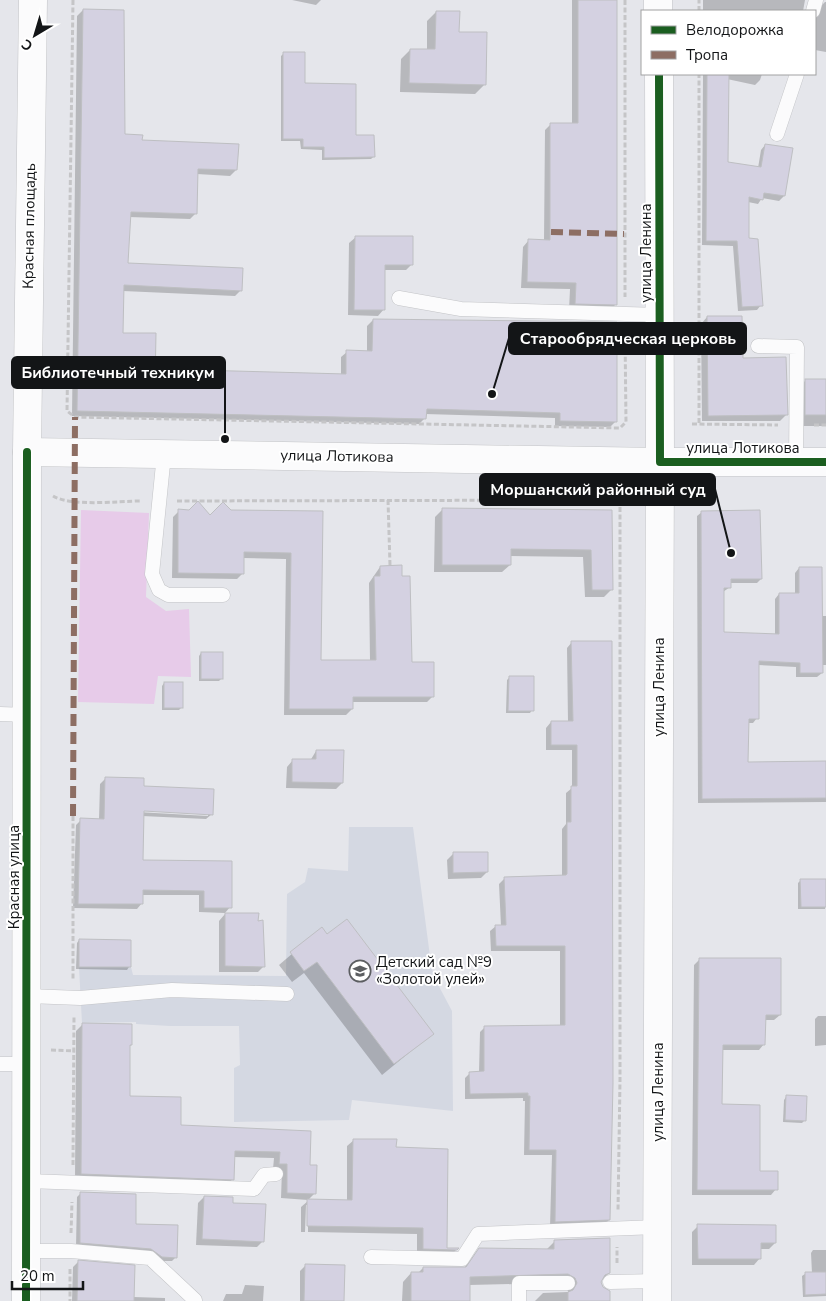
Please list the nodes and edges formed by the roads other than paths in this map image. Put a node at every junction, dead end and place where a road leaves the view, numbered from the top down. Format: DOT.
graph roads {
  1 [pos="33,0"];
  2 [pos="659,75"];
  3 [pos="797,75"];
  4 [pos="777,134"];
  5 [pos="398,298"];
  6 [pos="660,315"];
  7 [pos="758,346"];
  8 [pos="27,452"];
  9 [pos="164,454"];
  10 [pos="660,462"];
  11 [pos="796,462"];
  12 [pos="826,462"];
  13 [pos="223,595"];
  14 [pos="0,714"];
  15 [pos="28,715"];
  16 [pos="287,994"];
  17 [pos="28,996"];
  18 [pos="0,1064"];
  19 [pos="28,1064"];
  20 [pos="276,1174"];
  21 [pos="27,1181"];
  22 [pos="657,1226"];
  23 [pos="26,1251"];
  24 [pos="371,1257"];
  25 [pos="614,1282"];
  26 [pos="568,1283"];
  27 [pos="657,1291"];
  28 [pos="195,1300"];
  29 [pos="26,1301"];
  30 [pos="519,1301"];
  1 -- 8 [label="main road, Красная площадь"];
  2 -- 6 [label="main road, улица Ленина"];
  3 -- 4 [label="lane"];
  5 -- 6 [label="lane"];
  6 -- 10 [label="main road, улица Ленина"];
  7 -- 11 [label="lane"];
  8 -- 9 [label="main road, улица Лотикова"];
  8 -- 15 [label="main road, Красная улица"];
  9 -- 10 [label="main road, улица Лотикова"];
  9 -- 13 [label="lane"];
  10 -- 11 [label="main road, улица Лотикова"];
  10 -- 22 [label="main road, улица Ленина"];
  11 -- 12 [label="main road, улица Лотикова"];
  14 -- 15 [label="lane"];
  15 -- 17 [label="main road, Красная улица"];
  16 -- 17 [label="lane"];
  17 -- 19 [label="main road, Красная улица"];
  18 -- 19 [label="lane"];
  19 -- 21 [label="main road, Красная улица"];
  20 -- 21 [label="lane"];
  21 -- 23 [label="main road, Красная улица"];
  22 -- 24 [label="lane"];
  22 -- 27 [label="main road, улица Ленина"];
  23 -- 28 [label="lane"];
  23 -- 29 [label="main road, Красная улица"];
  25 -- 27 [label="lane"];
  26 -- 30 [label="lane"];
}
